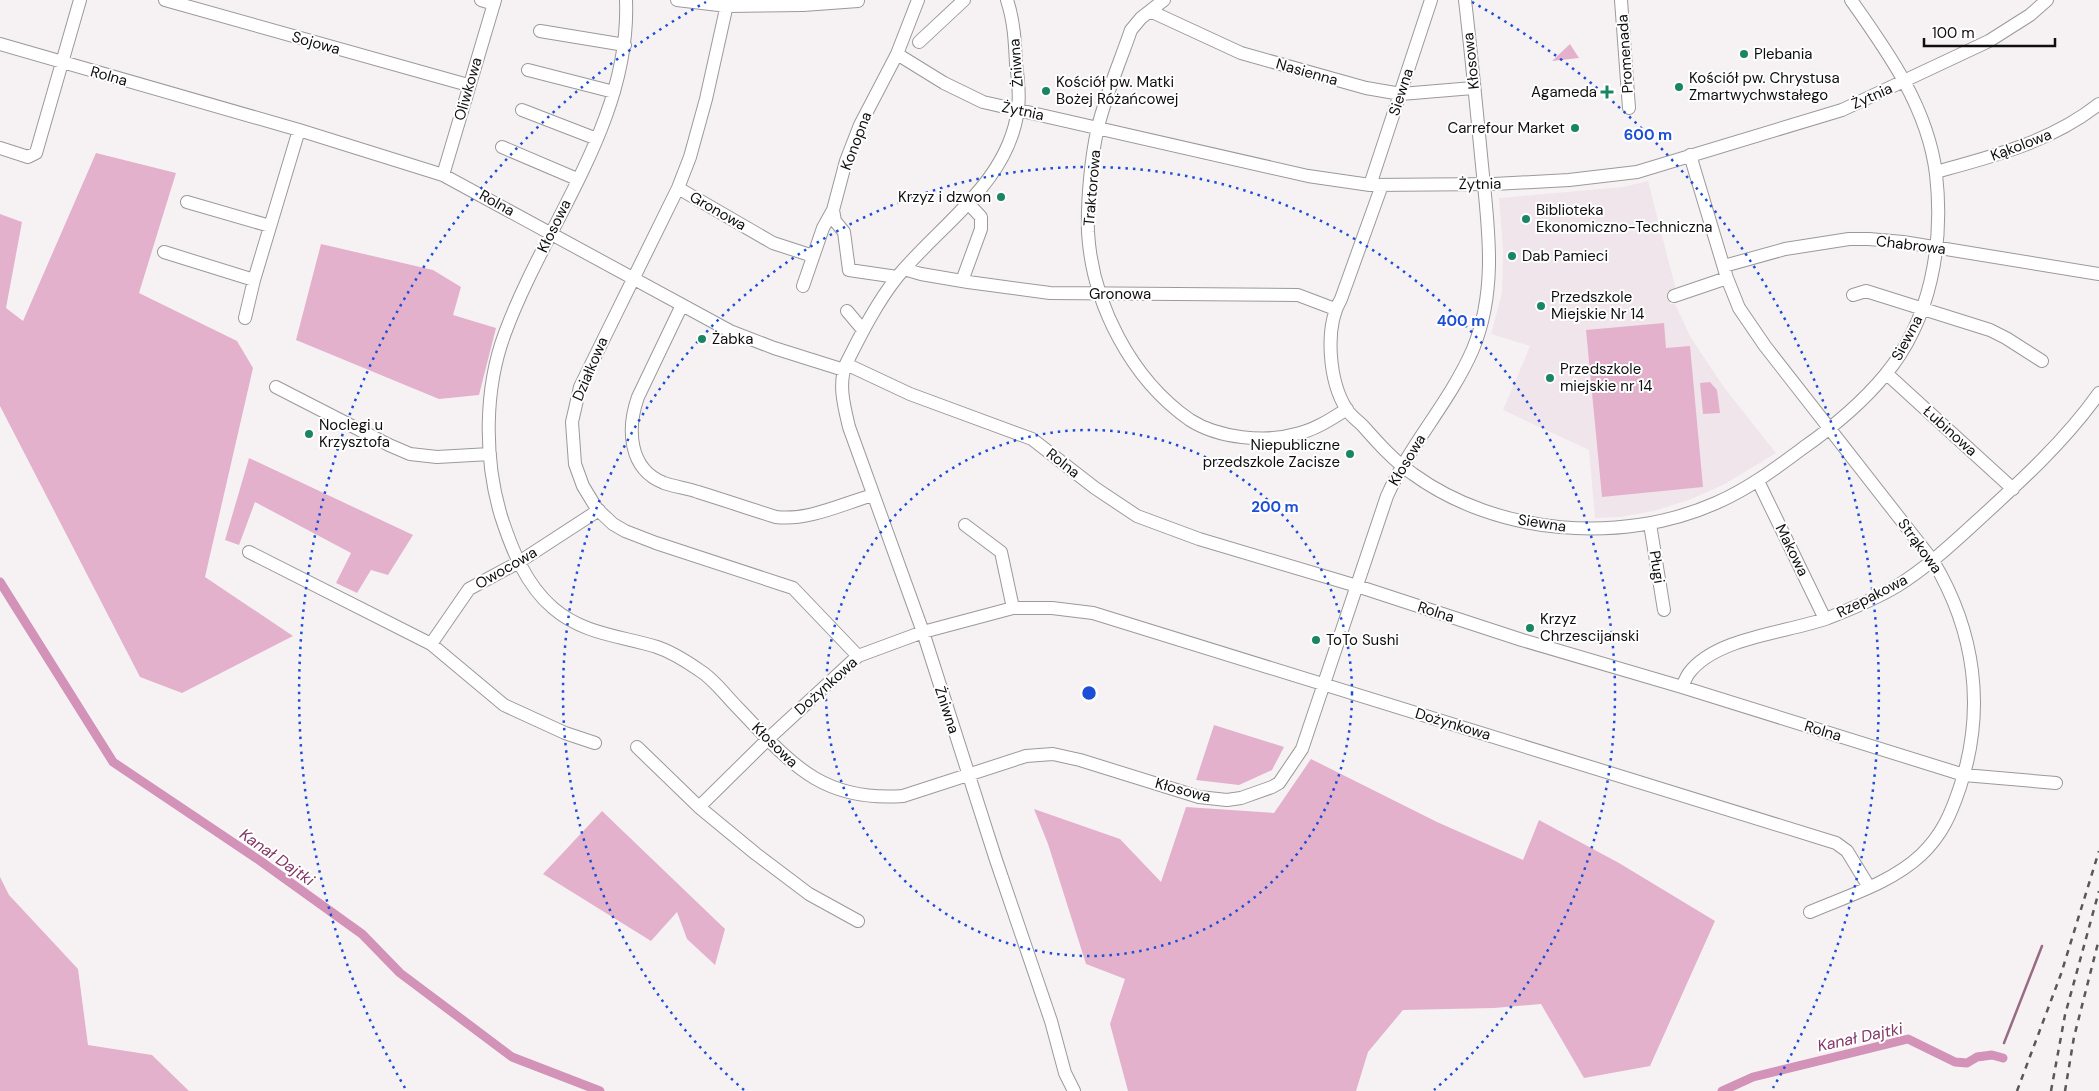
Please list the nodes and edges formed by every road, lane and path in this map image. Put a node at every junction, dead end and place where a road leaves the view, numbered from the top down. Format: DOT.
graph roads {
  1 [pos="80,0"];
  2 [pos="165,0"];
  3 [pos="626,0"];
  4 [pos="677,0"];
  5 [pos="918,0"];
  6 [pos="964,0"];
  7 [pos="1007,0"];
  8 [pos="1164,0"];
  9 [pos="1431,0"];
  10 [pos="1464,0"];
  11 [pos="1621,0"];
  12 [pos="1851,0"];
  13 [pos="2047,0"];
  14 [pos="490,1"];
  15 [pos="858,1"];
  16 [pos="727,3"];
  17 [pos="1150,11"];
  18 [pos="540,31"];
  19 [pos="919,42"];
  20 [pos="0,44"];
  21 [pos="625,45"];
  22 [pos="897,54"];
  23 [pos="63,62"];
  24 [pos="528,70"];
  25 [pos="1905,81"];
  26 [pos="468,85"];
  27 [pos="1473,88"];
  28 [pos="614,92"];
  29 [pos="1401,94"];
  30 [pos="2099,104"];
  31 [pos="1629,108"];
  32 [pos="522,110"];
  33 [pos="1018,110"];
  34 [pos="1098,128"];
  35 [pos="299,130"];
  36 [pos="597,138"];
  37 [pos="502,147"];
  38 [pos="0,148"];
  39 [pos="1690,155"];
  40 [pos="1936,172"];
  41 [pos="443,175"];
  42 [pos="577,180"];
  43 [pos="1483,184"];
  44 [pos="1376,185"];
  45 [pos="678,188"];
  46 [pos="187,202"];
  47 [pos="968,203"];
  48 [pos="833,210"];
  49 [pos="270,226"];
  50 [pos="550,233"];
  51 [pos="1937,248"];
  52 [pos="164,252"];
  53 [pos="812,256"];
  54 [pos="1725,272"];
  55 [pos="900,273"];
  56 [pos="2099,274"];
  57 [pos="632,279"];
  58 [pos="254,280"];
  59 [pos="962,281"];
  60 [pos="803,286"];
  61 [pos="1100,294"];
  62 [pos="1854,295"];
  63 [pos="1674,296"];
  64 [pos="682,305"];
  65 [pos="1335,309"];
  66 [pos="1922,309"];
  67 [pos="847,311"];
  68 [pos="245,318"];
  69 [pos="863,330"];
  70 [pos="2042,361"];
  71 [pos="845,367"];
  72 [pos="1886,374"];
  73 [pos="276,387"];
  74 [pos="2099,393"];
  75 [pos="1347,410"];
  76 [pos="1831,428"];
  77 [pos="490,454"];
  78 [pos="1402,466"];
  79 [pos="1758,481"];
  80 [pos="2013,489"];
  81 [pos="872,494"];
  82 [pos="599,510"];
  83 [pos="1650,524"];
  84 [pos="965,525"];
  85 [pos="249,552"];
  86 [pos="1933,561"];
  87 [pos="518,562"];
  88 [pos="1357,586"];
  89 [pos="1013,608"];
  90 [pos="1664,610"];
  91 [pos="1825,619"];
  92 [pos="922,632"];
  93 [pos="431,644"];
  94 [pos="858,656"];
  95 [pos="1325,685"];
  96 [pos="1682,687"];
  97 [pos="768,739"];
  98 [pos="595,743"];
  99 [pos="637,747"];
  100 [pos="968,775"];
  101 [pos="1964,775"];
  102 [pos="2056,782"];
  103 [pos="699,808"];
  104 [pos="1868,887"];
  105 [pos="1810,912"];
  106 [pos="858,921"];
  107 [pos="1074,1091"];
  1 -- 23 [label="street"];
  2 -- 26 [label="street, Sojowa"];
  3 -- 21 [label="street, Kłosowa"];
  4 -- 16 [label="street"];
  5 -- 22 [label="street, Konopna"];
  6 -- 19 [label="street"];
  7 -- 33 [label="street, Żniwna"];
  8 -- 17 [label="street, Traktorowa"];
  9 -- 29 [label="street, Siewna"];
  10 -- 27 [label="street, Kłosowa"];
  11 -- 31 [label="street, Promenada"];
  12 -- 25 [label="street, Siewna"];
  13 -- 25 [label="street, Żytnia"];
  14 -- 26 [label="street, Oliwkowa"];
  15 -- 16 [label="street"];
  16 -- 45 [label="street, Działkowa"];
  17 -- 29 [label="street, Nasienna"];
  17 -- 34 [label="street, Traktorowa"];
  18 -- 21 [label="street"];
  20 -- 23 [label="street, Rolna"];
  21 -- 28 [label="street, Kłosowa"];
  22 -- 33 [label="street, Żytnia"];
  22 -- 48 [label="street, Konopna"];
  23 -- 35 [label="street, Rolna"];
  23 -- 38 [label="street"];
  24 -- 28 [label="street"];
  25 -- 39 [label="street, Żytnia"];
  25 -- 40 [label="street, Siewna"];
  26 -- 41 [label="street, Oliwkowa"];
  27 -- 29 [label="street, Nasienna"];
  27 -- 43 [label="street, Kłosowa"];
  28 -- 36 [label="street, Kłosowa"];
  29 -- 44 [label="street, Siewna"];
  30 -- 40 [label="street, Kąkolowa"];
  32 -- 36 [label="street"];
  33 -- 34 [label="street, Żytnia"];
  33 -- 47 [label="street, Żniwna"];
  34 -- 44 [label="street, Żytnia"];
  34 -- 61 [label="street, Traktorowa"];
  35 -- 41 [label="street, Rolna"];
  35 -- 49 [label="street"];
  36 -- 42 [label="street, Kłosowa"];
  37 -- 42 [label="street"];
  39 -- 43 [label="street, Żytnia"];
  39 -- 54 [label="street, Strąkowa"];
  40 -- 51 [label="street, Siewna"];
  41 -- 50 [label="street, Rolna"];
  42 -- 50 [label="street, Kłosowa"];
  43 -- 44 [label="street, Żytnia"];
  43 -- 78 [label="street, Kłosowa"];
  44 -- 65 [label="street, Siewna"];
  45 -- 53 [label="street, Gronowa"];
  45 -- 57 [label="street, Działkowa"];
  46 -- 49 [label="street"];
  47 -- 55 [label="street, Żniwna"];
  47 -- 59 [label="street"];
  48 -- 53 [label="street, Konopna"];
  48 -- 55 [label="street, Gronowa"];
  49 -- 58 [label="street"];
  50 -- 57 [label="street, Rolna"];
  50 -- 77 [label="street, Kłosowa"];
  51 -- 54 [label="street, Chabrowa"];
  51 -- 56 [label="street, Chabrowa"];
  51 -- 66 [label="street, Siewna"];
  52 -- 58 [label="street"];
  53 -- 60 [label="street, Konopna"];
  54 -- 63 [label="street, Chabrowa"];
  54 -- 76 [label="street, Strąkowa"];
  55 -- 59 [label="street, Gronowa"];
  55 -- 69 [label="street, Żniwna"];
  57 -- 64 [label="street, Rolna"];
  57 -- 82 [label="street, Działkowa"];
  58 -- 68 [label="street"];
  59 -- 61 [label="street, Gronowa"];
  61 -- 65 [label="street, Gronowa"];
  61 -- 75 [label="street, Traktorowa"];
  62 -- 66 [label="street, Siewna"];
  64 -- 71 [label="street, Rolna"];
  64 -- 81 [label="street"];
  65 -- 75 [label="street, Siewna"];
  66 -- 70 [label="street, Siewna"];
  66 -- 72 [label="street, Siewna"];
  67 -- 69 [label="street"];
  69 -- 71 [label="street, Żniwna"];
  71 -- 81 [label="street, Żniwna"];
  71 -- 88 [label="street, Rolna"];
  72 -- 76 [label="street, Siewna"];
  72 -- 80 [label="street, Łubinowa"];
  73 -- 77 [label="street"];
  74 -- 80 [label="street, Rzepakowa"];
  75 -- 78 [label="street, Siewna"];
  76 -- 79 [label="street, Siewna"];
  76 -- 86 [label="street, Strąkowa"];
  77 -- 87 [label="street, Kłosowa"];
  78 -- 83 [label="street, Siewna"];
  78 -- 88 [label="street, Kłosowa"];
  79 -- 83 [label="street, Siewna"];
  79 -- 91 [label="street, Makowa"];
  80 -- 86 [label="street, Rzepakowa"];
  81 -- 92 [label="street, Żniwna"];
  82 -- 87 [label="street, Owocowa"];
  82 -- 94 [label="street, Działkowa"];
  83 -- 90 [label="street, Pługi"];
  84 -- 89 [label="street"];
  85 -- 93 [label="street"];
  86 -- 91 [label="street, Rzepakowa"];
  86 -- 101 [label="street, Strąkowa"];
  87 -- 93 [label="street, Owocowa"];
  87 -- 97 [label="street, Kłosowa"];
  88 -- 95 [label="street, Kłosowa"];
  88 -- 96 [label="street, Rolna"];
  89 -- 92 [label="street, Dożynkowa"];
  89 -- 95 [label="street, Dożynkowa"];
  91 -- 96 [label="street, Rzepakowa"];
  92 -- 94 [label="street, Dożynkowa"];
  92 -- 100 [label="street, Żniwna"];
  93 -- 98 [label="street"];
  94 -- 97 [label="street, Dożynkowa"];
  95 -- 100 [label="street, Kłosowa"];
  95 -- 104 [label="street, Dożynkowa"];
  96 -- 101 [label="street, Rolna"];
  97 -- 100 [label="street, Kłosowa"];
  97 -- 103 [label="street, Dożynkowa"];
  99 -- 103 [label="street"];
  100 -- 107 [label="street, Żniwna"];
  101 -- 102 [label="street, Rolna"];
  101 -- 104 [label="street, Strąkowa"];
  103 -- 106 [label="street"];
  104 -- 105 [label="street, Strąkowa"];
}
